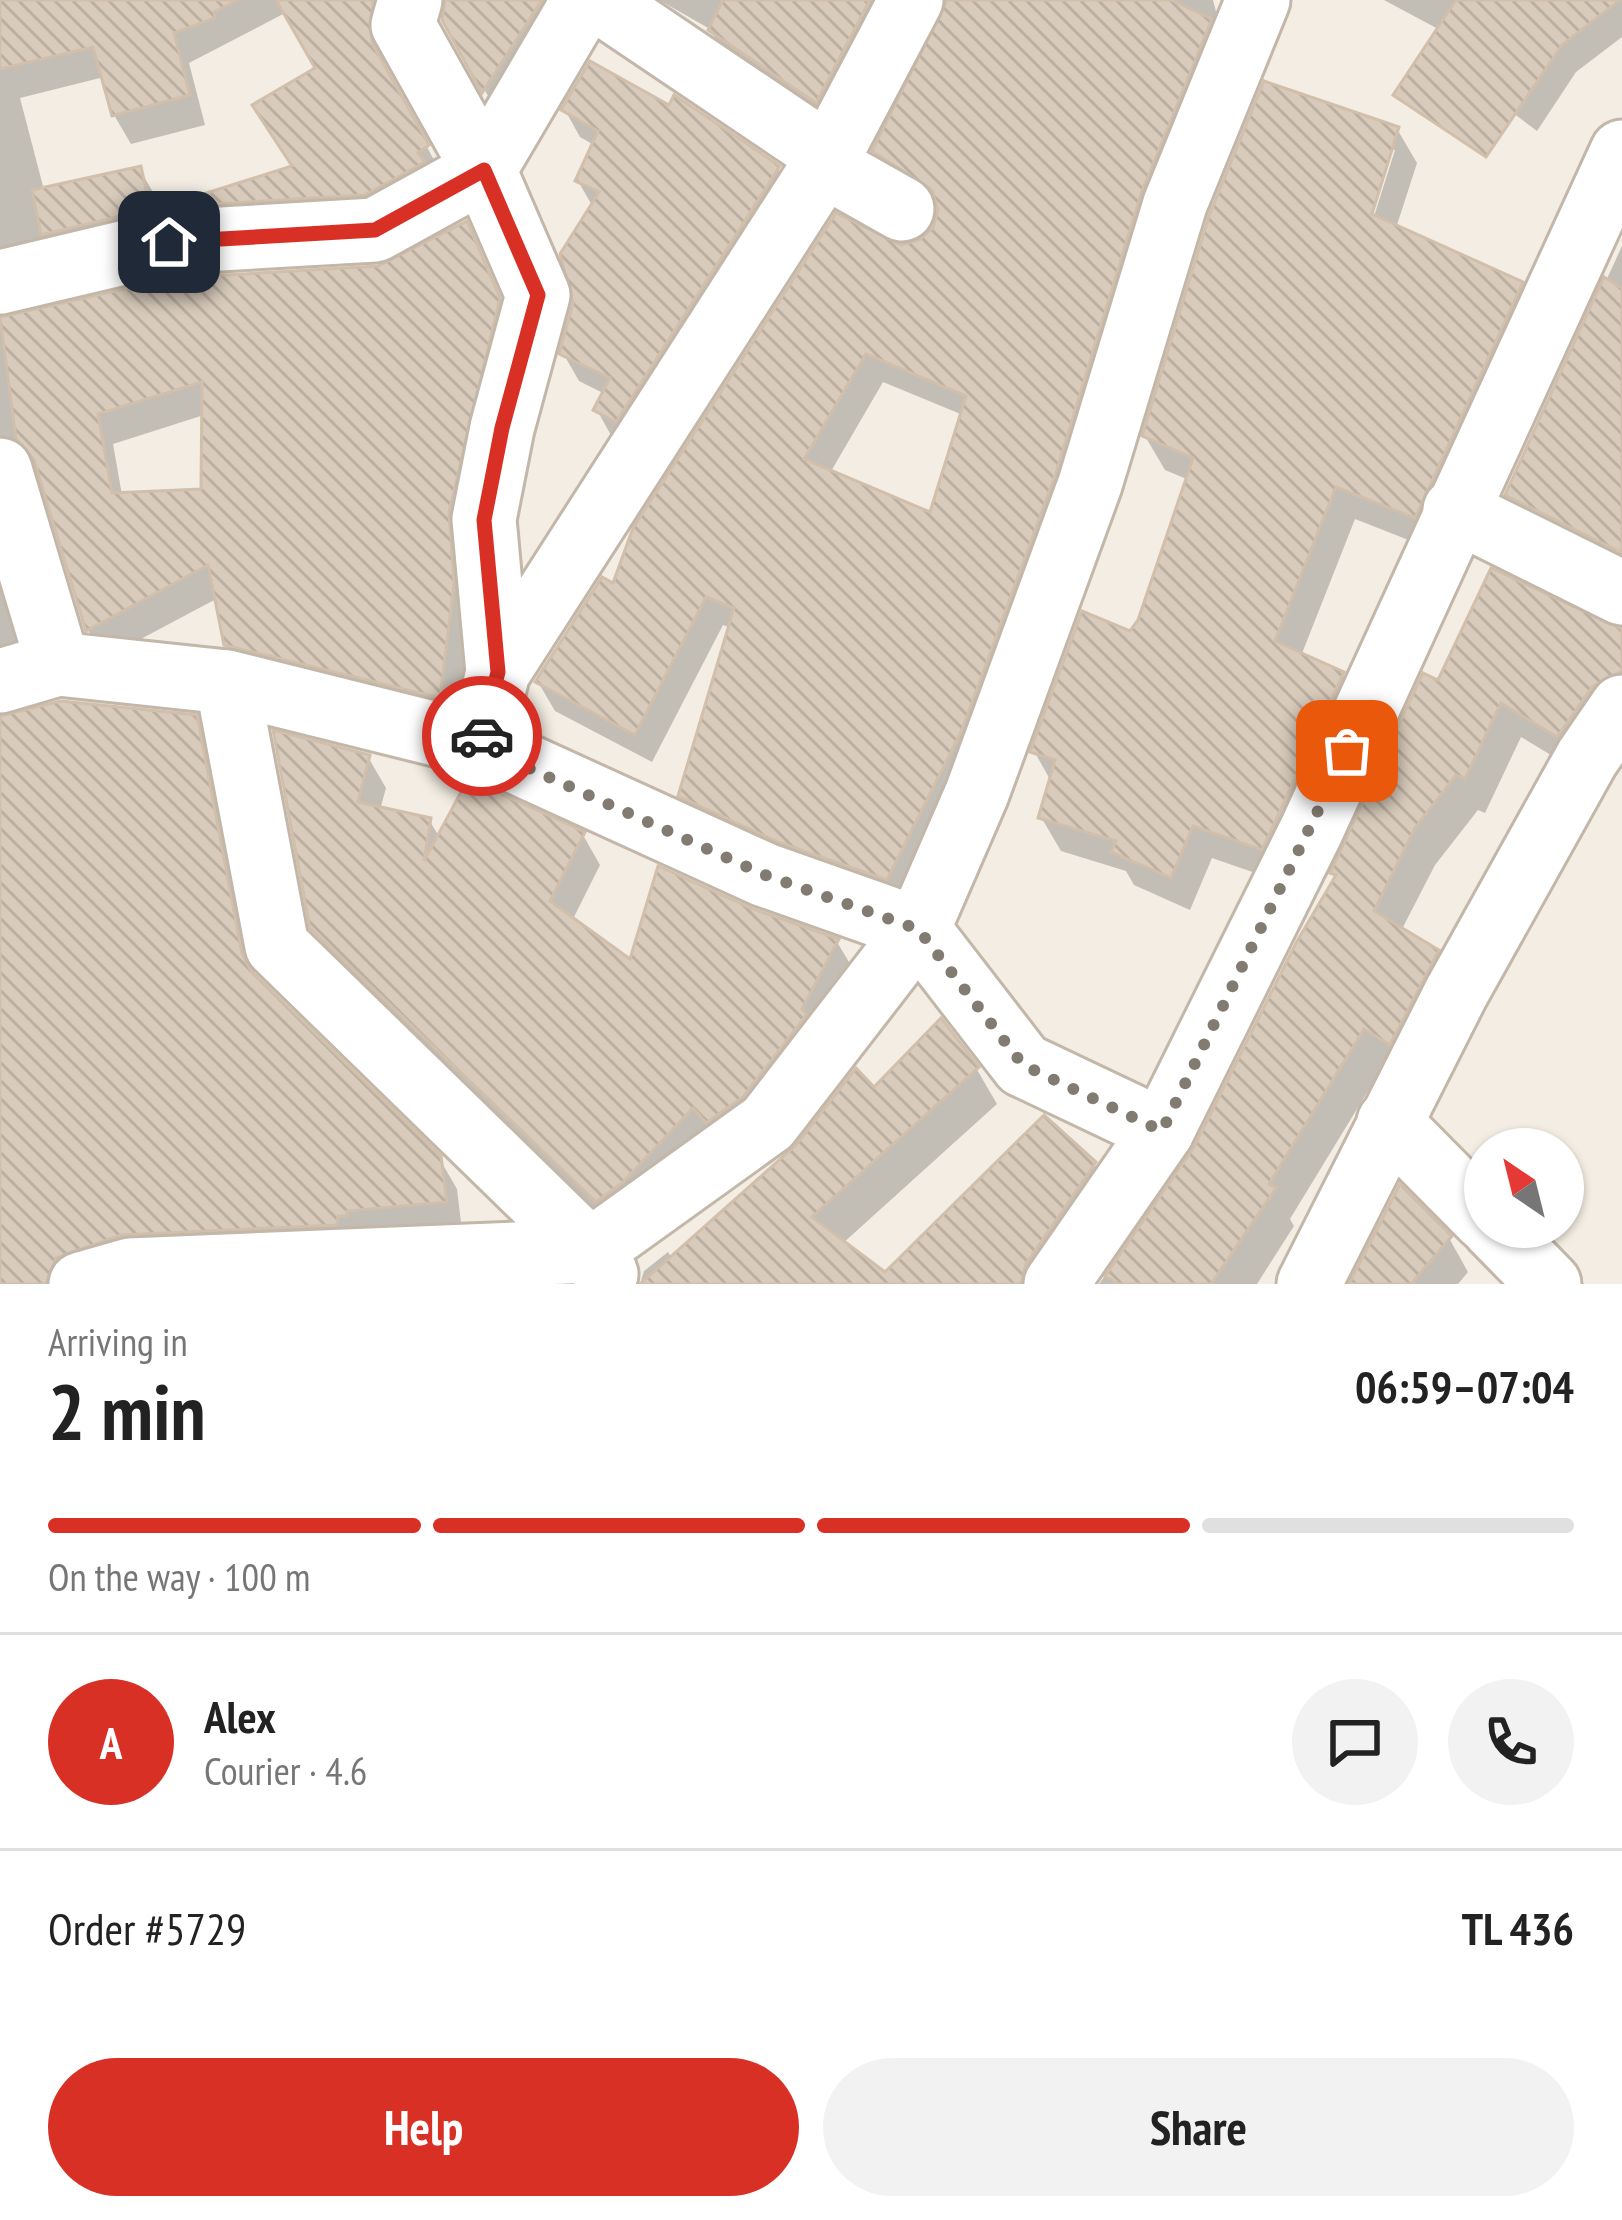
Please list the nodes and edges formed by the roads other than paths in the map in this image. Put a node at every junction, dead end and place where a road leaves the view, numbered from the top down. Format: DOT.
graph roads {
  1 [pos="410,0"];
  2 [pos="584,0"];
  3 [pos="598,0"];
  4 [pos="911,0"];
  5 [pos="1258,0"];
  6 [pos="1622,152"];
  7 [pos="826,160"];
  8 [pos="484,170"];
  9 [pos="902,209"];
  10 [pos="0,282"];
  11 [pos="2,483"];
  12 [pos="1455,510"];
  13 [pos="1622,593"];
  14 [pos="29,672"];
  15 [pos="498,672"];
  16 [pos="227,682"];
  17 [pos="1622,707"];
  18 [pos="480,746"];
  19 [pos="918,929"];
  20 [pos="1389,1122"];
  21 [pos="1162,1131"];
  22 [pos="1464,1198"];
  23 [pos="1513,1248"];
  24 [pos="601,1268"];
  25 [pos="81,1284"];
  26 [pos="1056,1284"];
  27 [pos="1309,1284"];
  28 [pos="1549,1284"];
  1 -- 8 [label="street"];
  2 -- 8 [label="street"];
  3 -- 7 [label="street"];
  4 -- 7 [label="street"];
  5 -- 19 [label="street"];
  6 -- 12 [label="street"];
  7 -- 9 [label="street"];
  7 -- 15 [label="street"];
  8 -- 10 [label="street"];
  8 -- 15 [label="street"];
  11 -- 14 [label="street"];
  12 -- 13 [label="street"];
  12 -- 21 [label="street"];
  14 -- 16 [label="street"];
  15 -- 18 [label="street"];
  16 -- 18 [label="street"];
  16 -- 24 [label="street"];
  17 -- 20 [label="street"];
  18 -- 19 [label="street"];
  19 -- 21 [label="street"];
  19 -- 24 [label="street"];
  20 -- 22 [label="street"];
  20 -- 27 [label="street"];
  21 -- 26 [label="street"];
  23 -- 28 [label="street"];
  24 -- 25 [label="street"];
}
